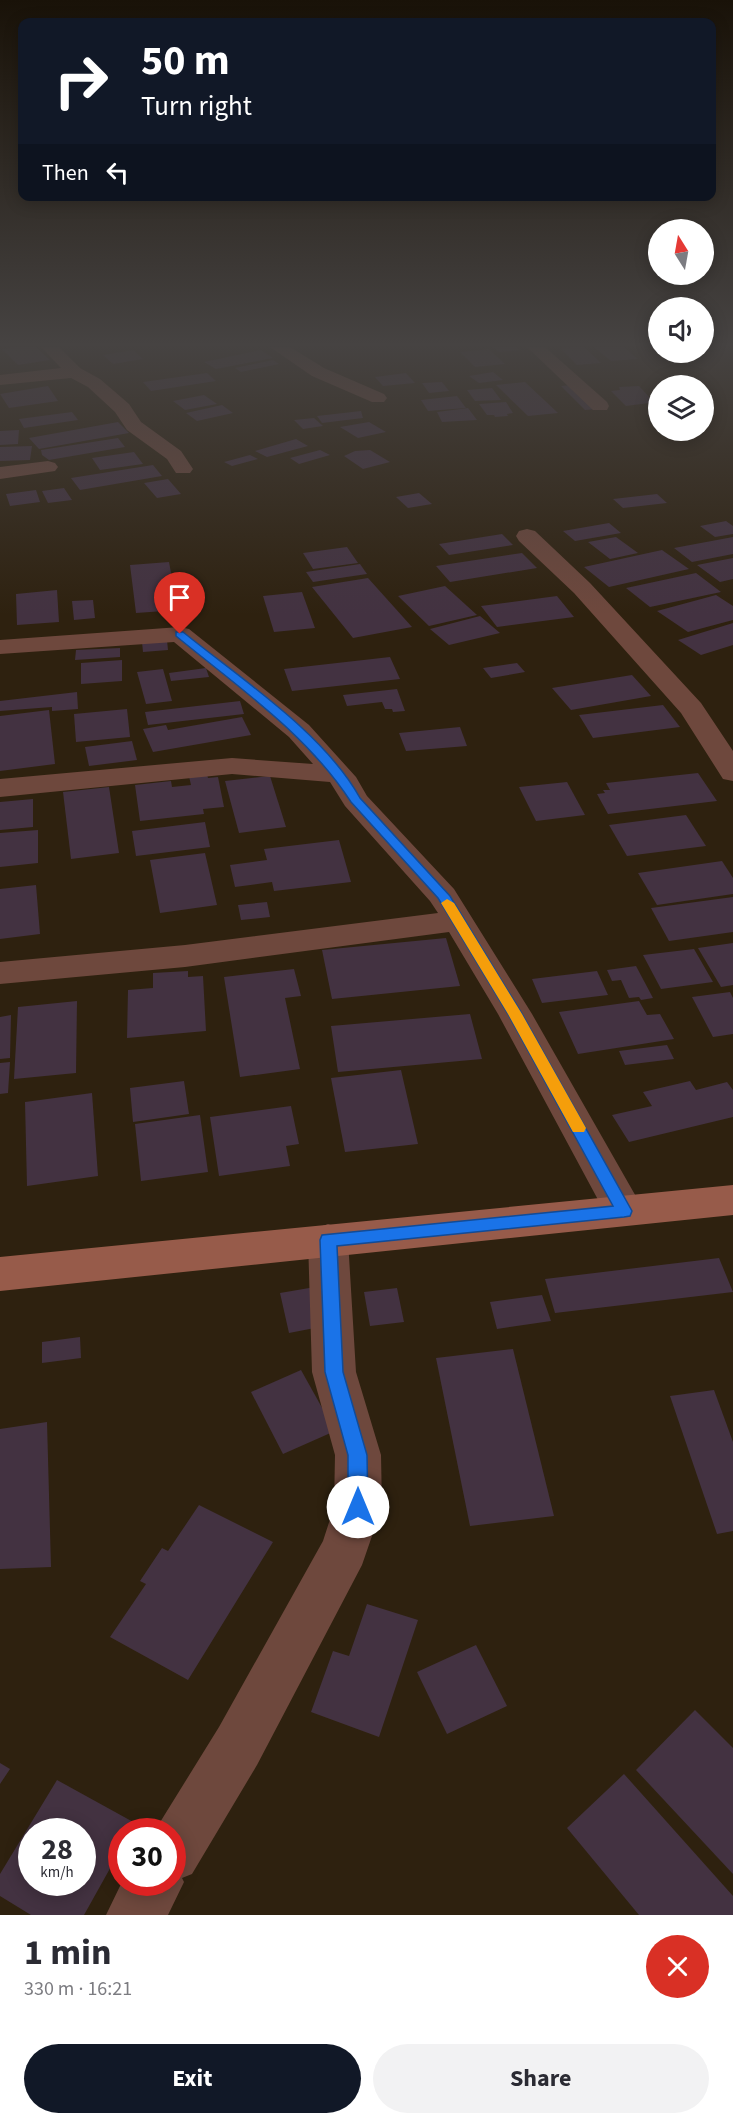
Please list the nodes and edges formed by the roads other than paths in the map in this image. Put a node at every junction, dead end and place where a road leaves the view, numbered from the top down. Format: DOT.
graph roads {
  1 [pos="148,436"];
  2 [pos="48,467"];
  3 [pos="183,469"];
  4 [pos="0,473"];
  5 [pos="527,536"];
  6 [pos="0,647"];
  7 [pos="733,773"];
  8 [pos="337,774"];
  9 [pos="0,788"];
  10 [pos="457,921"];
  11 [pos="0,973"];
  12 [pos="733,1200"];
  13 [pos="624,1211"];
  14 [pos="328,1240"];
  15 [pos="0,1274"];
  16 [pos="186,1831"];
  17 [pos="147,1896"];
  18 [pos="135,1915"];
  1 -- 3 [label="street"];
  2 -- 4 [label="street"];
  5 -- 7 [label="street"];
  6 -- 8 [label="street"];
  8 -- 9 [label="street"];
  8 -- 10 [label="street"];
  10 -- 11 [label="street"];
  10 -- 13 [label="street"];
  12 -- 13 [label="main road"];
  13 -- 14 [label="main road"];
  14 -- 15 [label="main road"];
  14 -- 16 [label="street"];
  17 -- 18 [label="street"];
}
